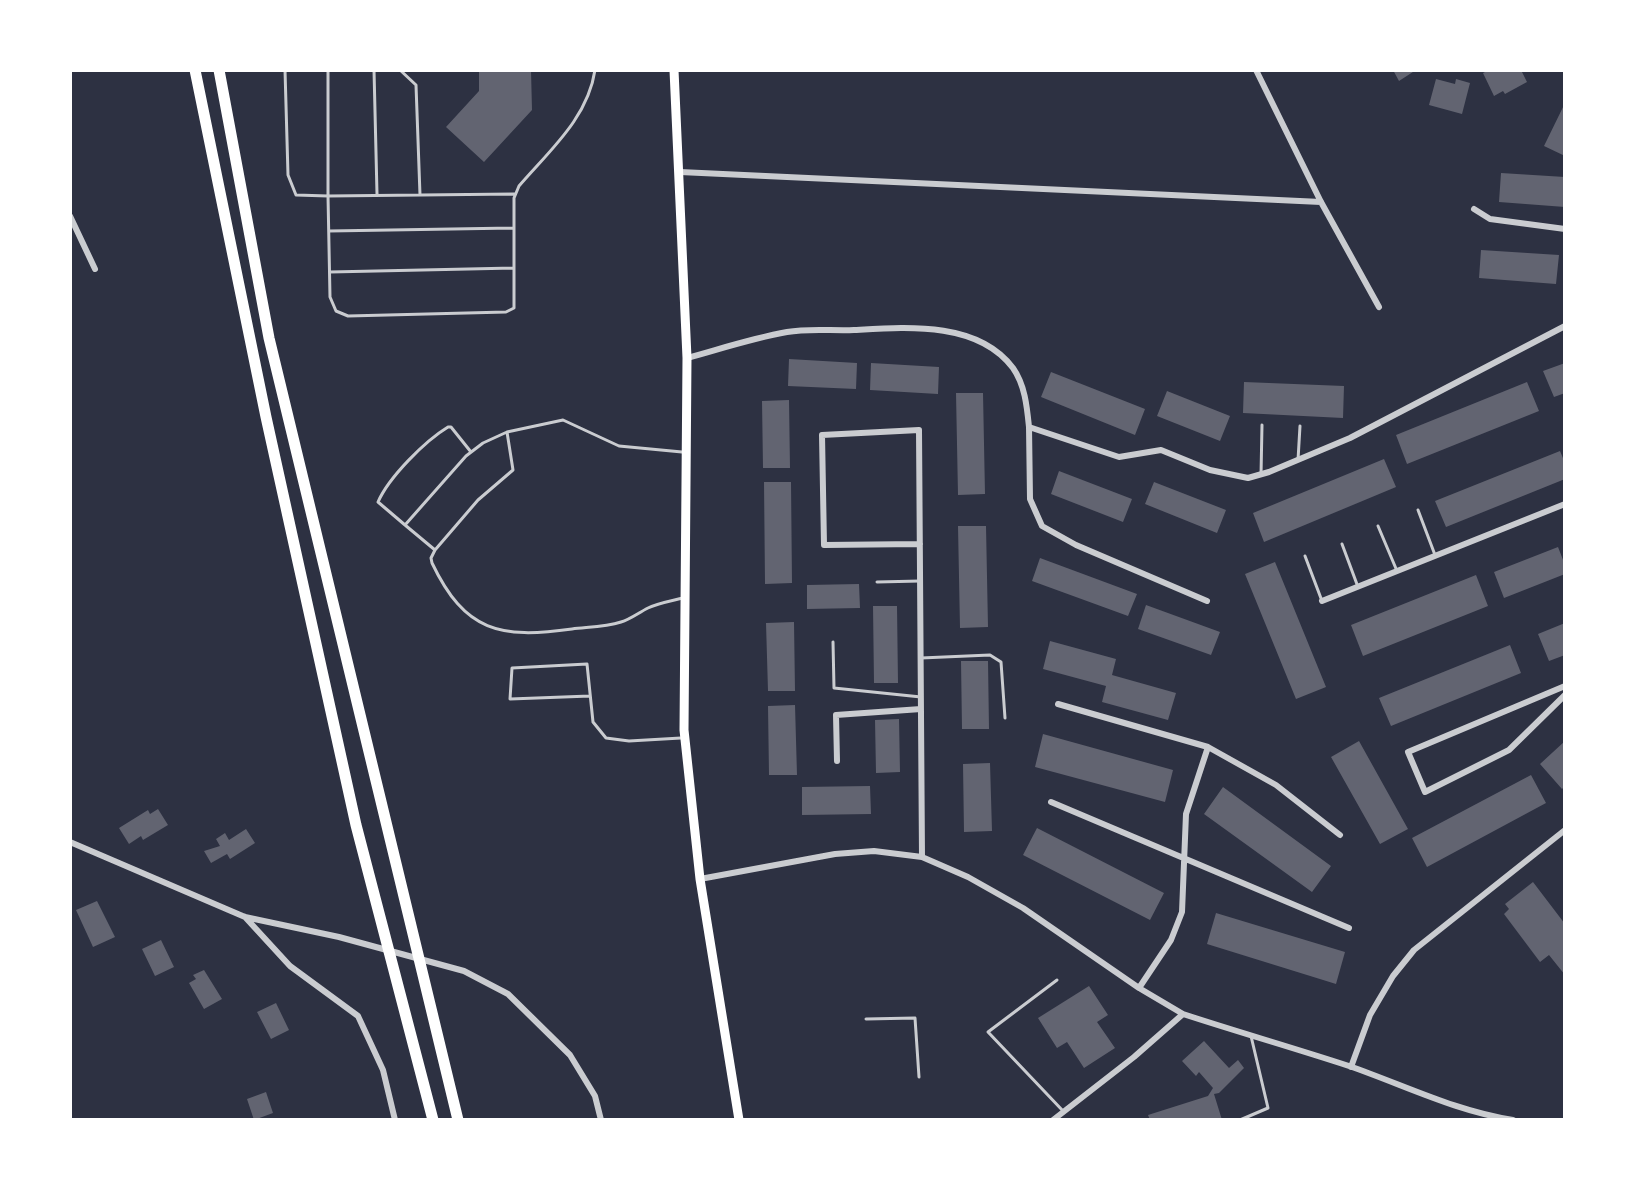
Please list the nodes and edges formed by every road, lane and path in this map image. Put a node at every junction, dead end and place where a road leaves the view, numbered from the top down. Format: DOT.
graph roads {
  1 [pos="195,70"];
  2 [pos="219,70"];
  3 [pos="285,70"];
  4 [pos="328,70"];
  5 [pos="374,70"];
  6 [pos="400,70"];
  7 [pos="595,70"];
  8 [pos="674,70"];
  9 [pos="1256,70"];
  10 [pos="680,172"];
  11 [pos="515,193"];
  12 [pos="420,195"];
  13 [pos="328,196"];
  14 [pos="377,196"];
  15 [pos="1321,202"];
  16 [pos="1474,209"];
  17 [pos="70,216"];
  18 [pos="514,228"];
  19 [pos="1565,229"];
  20 [pos="329,231"];
  21 [pos="514,268"];
  22 [pos="95,269"];
  23 [pos="329,272"];
  24 [pos="1379,307"];
  25 [pos="1565,326"];
  26 [pos="687,358"];
  27 [pos="1262,425"];
  28 [pos="1300,426"];
  29 [pos="1029,427"];
  30 [pos="507,432"];
  31 [pos="471,452"];
  32 [pos="686,452"];
  33 [pos="1298,460"];
  34 [pos="1261,475"];
  35 [pos="1565,504"];
  36 [pos="1418,510"];
  37 [pos="405,525"];
  38 [pos="1378,526"];
  39 [pos="920,544"];
  40 [pos="1342,544"];
  41 [pos="435,550"];
  42 [pos="1435,555"];
  43 [pos="1305,556"];
  44 [pos="1397,571"];
  45 [pos="920,581"];
  46 [pos="877,582"];
  47 [pos="1358,587"];
  48 [pos="685,598"];
  49 [pos="1207,601"];
  50 [pos="1322,601"];
  51 [pos="833,642"];
  52 [pos="921,658"];
  53 [pos="1565,686"];
  54 [pos="1565,695"];
  55 [pos="590,696"];
  56 [pos="921,697"];
  57 [pos="1058,704"];
  58 [pos="921,709"];
  59 [pos="1005,718"];
  60 [pos="685,738"];
  61 [pos="1208,747"];
  62 [pos="837,761"];
  63 [pos="1051,802"];
  64 [pos="1565,830"];
  65 [pos="1340,835"];
  66 [pos="70,842"];
  67 [pos="922,857"];
  68 [pos="1182,859"];
  69 [pos="700,879"];
  70 [pos="245,917"];
  71 [pos="1349,928"];
  72 [pos="1057,980"];
  73 [pos="1139,988"];
  74 [pos="1183,1014"];
  75 [pos="866,1019"];
  76 [pos="1251,1036"];
  77 [pos="1351,1067"];
  78 [pos="919,1077"];
  79 [pos="1064,1112"];
  80 [pos="395,1120"];
  81 [pos="433,1120"];
  82 [pos="458,1120"];
  83 [pos="601,1120"];
  84 [pos="739,1120"];
  85 [pos="1053,1120"];
  86 [pos="1240,1120"];
  87 [pos="1513,1120"];
  1 -- 81 [label="highway"];
  2 -- 82 [label="highway"];
  3 -- 13 [label="lane"];
  4 -- 13 [label="lane"];
  5 -- 14 [label="lane"];
  6 -- 12 [label="lane"];
  7 -- 11 [label="lane"];
  8 -- 10 [label="main road"];
  9 -- 15 [label="street"];
  10 -- 15 [label="street"];
  10 -- 26 [label="main road"];
  11 -- 12 [label="lane"];
  11 -- 18 [label="lane"];
  12 -- 14 [label="lane"];
  13 -- 14 [label="lane"];
  13 -- 20 [label="lane"];
  15 -- 24 [label="street"];
  16 -- 19 [label="street"];
  17 -- 22 [label="street"];
  18 -- 20 [label="lane"];
  18 -- 21 [label="lane"];
  20 -- 23 [label="lane"];
  21 -- 23 [label="lane"];
  21 -- 23 [label="lane"];
  25 -- 33 [label="street"];
  26 -- 29 [label="street"];
  26 -- 32 [label="main road"];
  27 -- 34 [label="lane"];
  28 -- 33 [label="lane"];
  29 -- 34 [label="street"];
  29 -- 49 [label="street"];
  30 -- 31 [label="lane"];
  30 -- 32 [label="lane"];
  30 -- 41 [label="lane"];
  31 -- 37 [label="lane"];
  31 -- 37 [label="lane"];
  32 -- 48 [label="main road"];
  33 -- 34 [label="street"];
  35 -- 42 [label="street"];
  36 -- 42 [label="lane"];
  37 -- 41 [label="lane"];
  38 -- 44 [label="lane"];
  39 -- 39 [label="street"];
  39 -- 45 [label="street"];
  40 -- 47 [label="lane"];
  41 -- 48 [label="lane"];
  42 -- 44 [label="street"];
  43 -- 50 [label="lane"];
  44 -- 47 [label="street"];
  45 -- 46 [label="lane"];
  45 -- 52 [label="street"];
  47 -- 50 [label="street"];
  48 -- 60 [label="main road"];
  51 -- 56 [label="lane"];
  52 -- 56 [label="street"];
  52 -- 59 [label="lane"];
  53 -- 54 [label="street"];
  55 -- 55 [label="lane"];
  55 -- 60 [label="lane"];
  56 -- 58 [label="street"];
  57 -- 61 [label="street"];
  58 -- 62 [label="street"];
  58 -- 67 [label="street"];
  60 -- 69 [label="main road"];
  61 -- 65 [label="street"];
  61 -- 68 [label="street"];
  63 -- 68 [label="street"];
  64 -- 77 [label="street"];
  66 -- 70 [label="street"];
  67 -- 69 [label="street"];
  67 -- 73 [label="street"];
  68 -- 71 [label="street"];
  68 -- 73 [label="street"];
  69 -- 84 [label="main road"];
  70 -- 80 [label="street"];
  70 -- 83 [label="street"];
  72 -- 79 [label="lane"];
  73 -- 74 [label="street"];
  74 -- 76 [label="street"];
  74 -- 79 [label="street"];
  75 -- 78 [label="lane"];
  76 -- 77 [label="street"];
  76 -- 86 [label="lane"];
  77 -- 87 [label="street"];
  79 -- 85 [label="street"];
}
